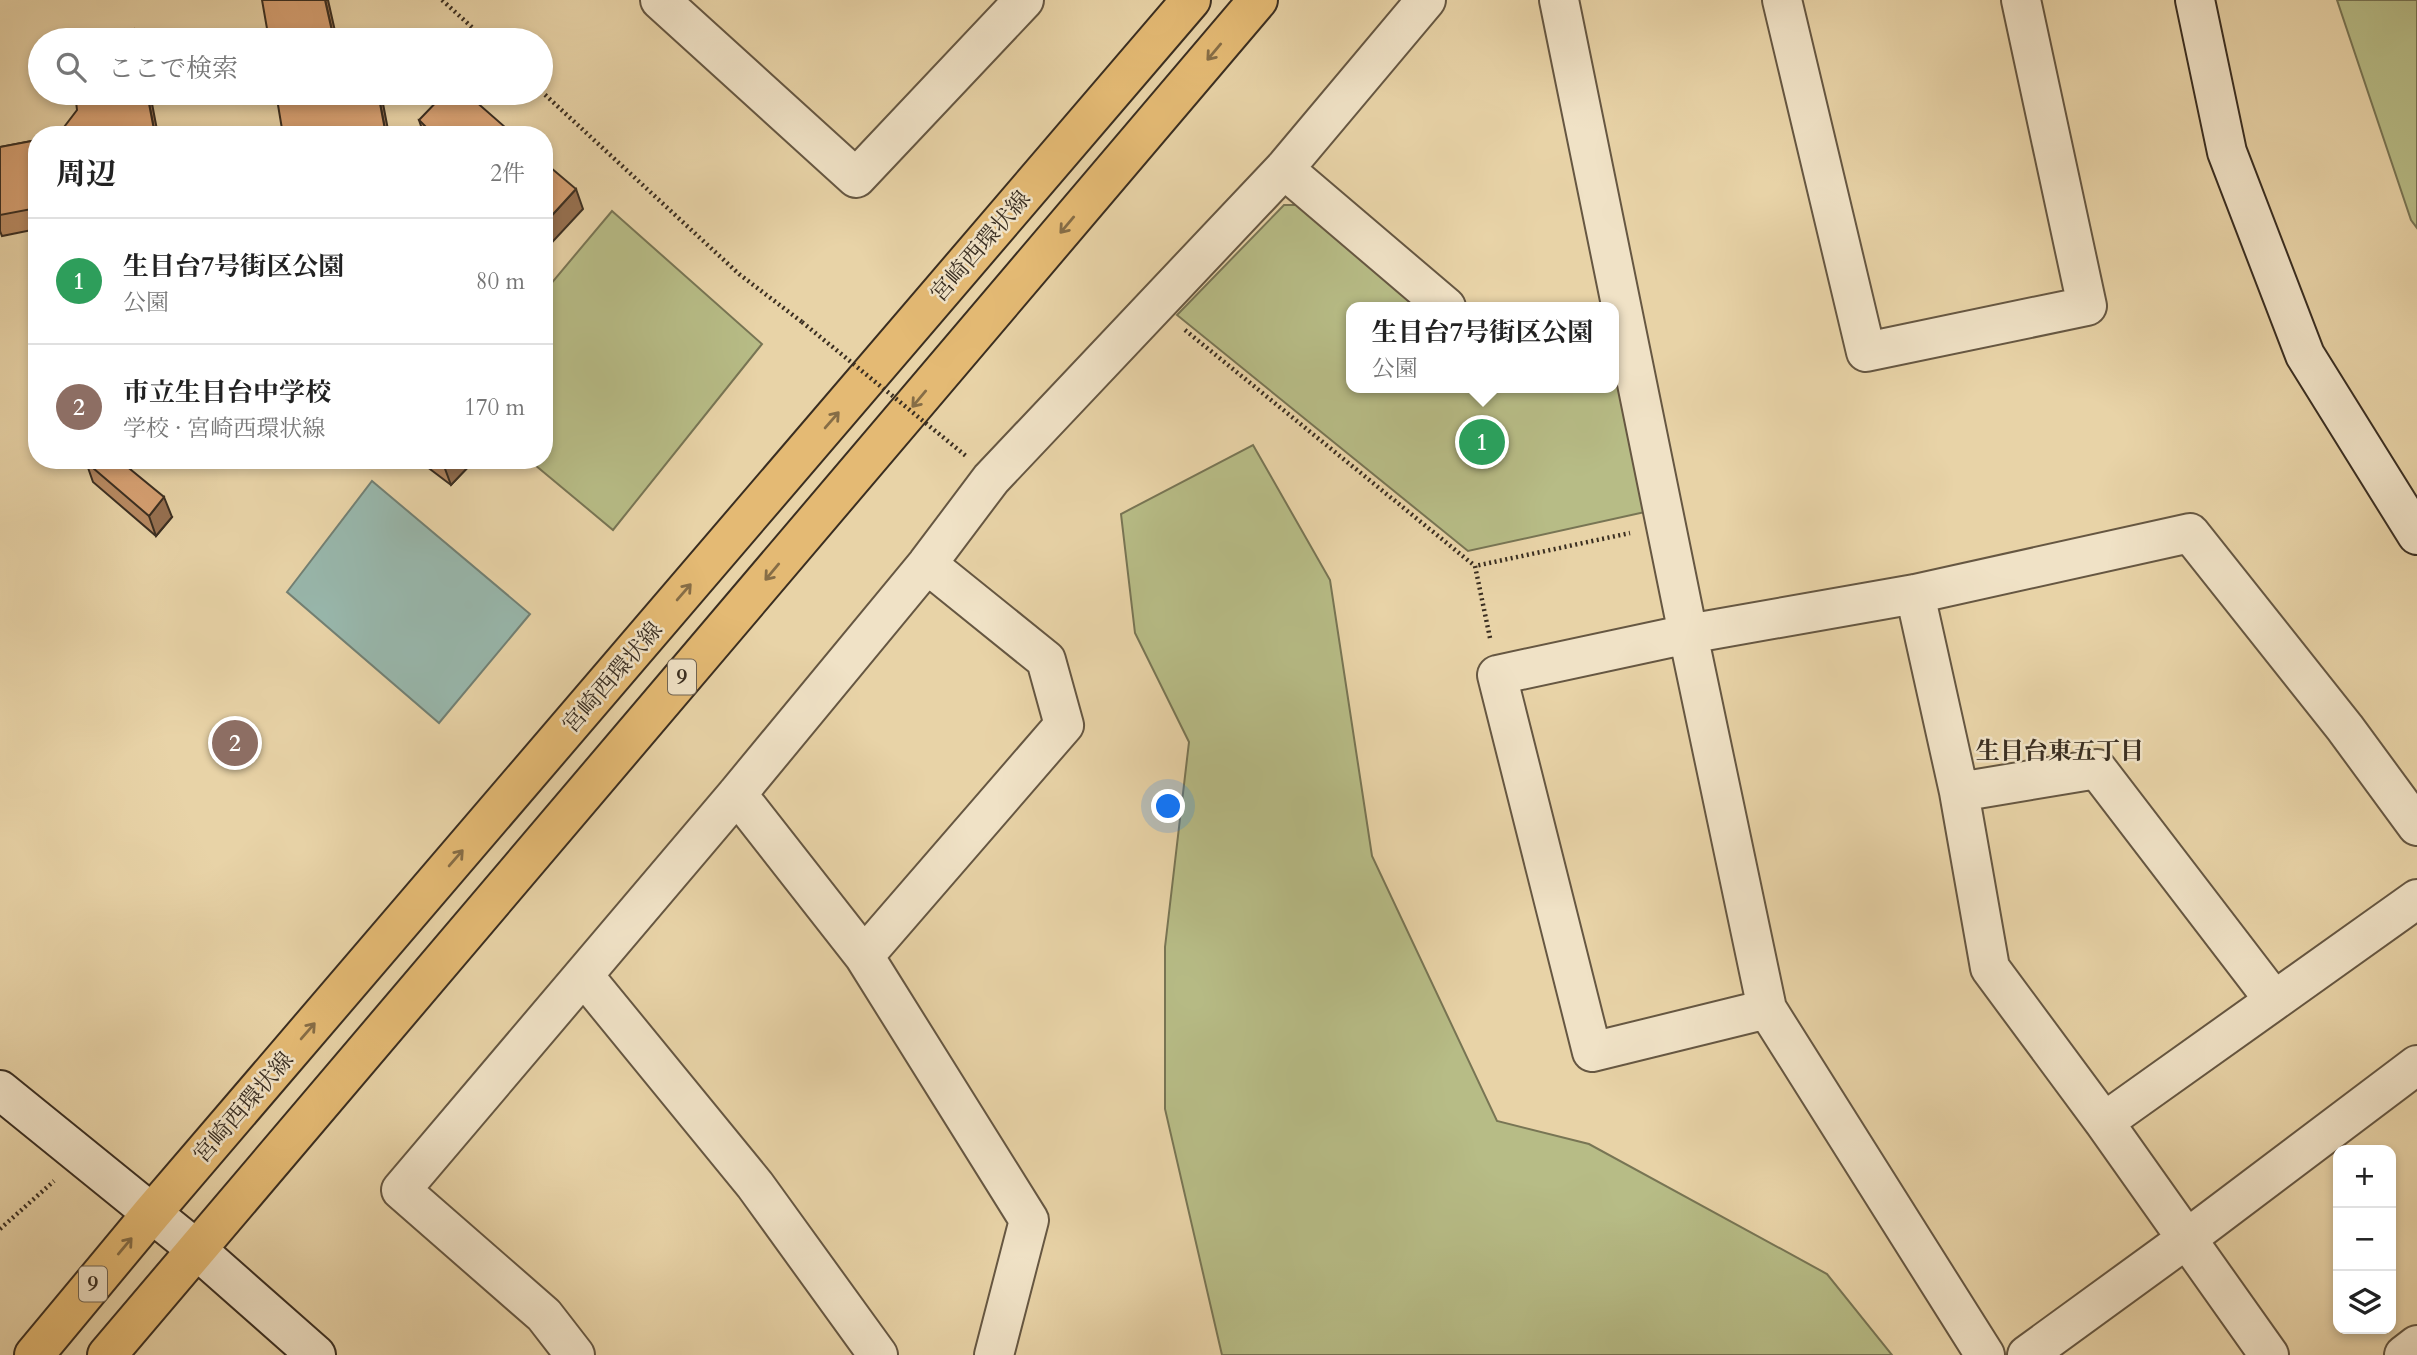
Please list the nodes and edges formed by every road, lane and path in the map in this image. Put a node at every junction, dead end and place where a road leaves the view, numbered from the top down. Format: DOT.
graph roads {
  1 [pos="442,0"];
  2 [pos="1191,0"];
  3 [pos="1258,0"];
  4 [pos="1426,0"];
  5 [pos="1559,0"];
  6 [pos="1782,0"];
  7 [pos="2021,0"];
  8 [pos="2195,0"];
  9 [pos="1005,7"];
  10 [pos="679,8"];
  11 [pos="473,28"];
  12 [pos="553,102"];
  13 [pos="1284,169"];
  14 [pos="1440,302"];
  15 [pos="1615,302"];
  16 [pos="1619,325"];
  17 [pos="1184,328"];
  18 [pos="966,456"];
  19 [pos="1665,526"];
  20 [pos="2417,535"];
  21 [pos="927,564"];
  22 [pos="1475,566"];
  23 [pos="1915,594"];
  24 [pos="1688,634"];
  25 [pos="1497,675"];
  26 [pos="1958,792"];
  27 [pos="737,794"];
  28 [pos="2417,825"];
  29 [pos="2417,899"];
  30 [pos="864,956"];
  31 [pos="584,976"];
  32 [pos="2274,1000"];
  33 [pos="1767,1009"];
  34 [pos="2417,1065"];
  35 [pos="0,1090"];
  36 [pos="2104,1122"];
  37 [pos="80,1157"];
  38 [pos="152,1213"];
  39 [pos="0,1229"];
  40 [pos="2185,1240"];
  41 [pos="196,1249"];
  42 [pos="2417,1345"];
  43 [pos="34,1355"];
  44 [pos="107,1355"];
  45 [pos="316,1355"];
  46 [pos="575,1355"];
  47 [pos="878,1355"];
  48 [pos="994,1355"];
  49 [pos="1985,1355"];
  50 [pos="2027,1355"];
  51 [pos="2269,1355"];
  52 [pos="2404,1355"];
  1 -- 11 [label="path"];
  38 -- 2 [label="main road, 宮崎西環状線 / 9, one-way"];
  3 -- 41 [label="main road, 9, one-way"];
  4 -- 13 [label="street"];
  5 -- 15 [label="street"];
  6 -- 7 [label="street"];
  8 -- 20 [label="street"];
  9 -- 10 [label="street"];
  12 -- 18 [label="path, bridge"];
  13 -- 14 [label="street"];
  13 -- 21 [label="street"];
  16 -- 19 [label="street"];
  17 -- 22 [label="path"];
  19 -- 22 [label="path"];
  19 -- 24 [label="street"];
  21 -- 27 [label="street"];
  21 -- 30 [label="street"];
  22 -- 25 [label="path"];
  23 -- 24 [label="street"];
  23 -- 26 [label="street"];
  23 -- 28 [label="street"];
  24 -- 25 [label="street"];
  24 -- 33 [label="street"];
  25 -- 33 [label="street"];
  26 -- 32 [label="street"];
  26 -- 36 [label="street"];
  27 -- 30 [label="street"];
  27 -- 31 [label="street"];
  29 -- 32 [label="street"];
  30 -- 48 [label="street"];
  31 -- 46 [label="street"];
  31 -- 47 [label="street"];
  32 -- 36 [label="street"];
  33 -- 49 [label="street"];
  34 -- 40 [label="street"];
  35 -- 37 [label="street"];
  36 -- 40 [label="street"];
  37 -- 38 [label="street"];
  37 -- 39 [label="path"];
  38 -- 41 [label="street"];
  43 -- 38 [label="main road, 宮崎西環状線 / 9, one-way"];
  40 -- 50 [label="street"];
  40 -- 51 [label="street"];
  41 -- 44 [label="main road, 9"];
  41 -- 45 [label="street"];
  42 -- 52 [label="street"];
}
